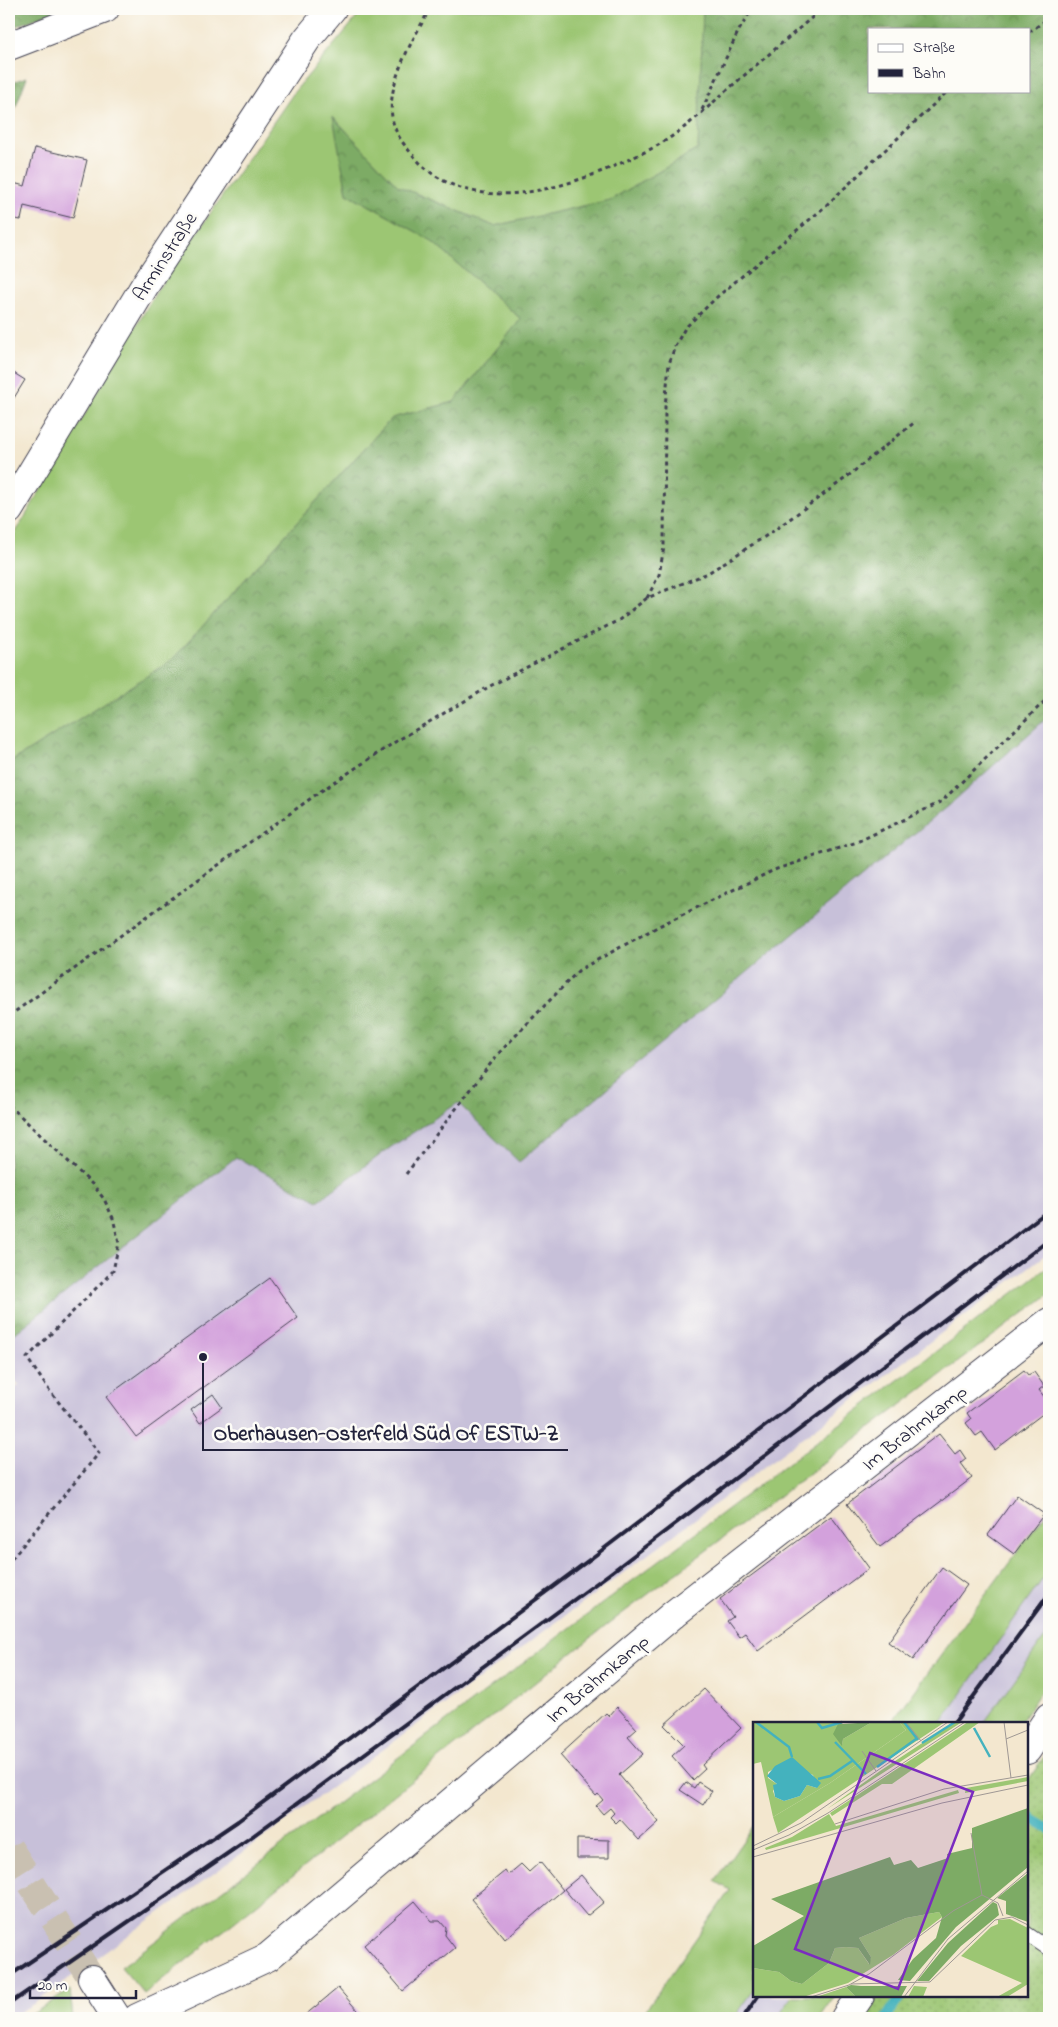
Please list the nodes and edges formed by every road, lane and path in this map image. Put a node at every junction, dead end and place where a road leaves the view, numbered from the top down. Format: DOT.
graph roads {
  1 [pos="104,9"];
  2 [pos="332,9"];
  3 [pos="430,9"];
  4 [pos="752,9"];
  5 [pos="822,9"];
  6 [pos="1049,18"];
  7 [pos="1030,31"];
  8 [pos="9,46"];
  9 [pos="947,92"];
  10 [pos="701,113"];
  11 [pos="915,422"];
  12 [pos="9,510"];
  13 [pos="647,598"];
  14 [pos="1049,698"];
  15 [pos="9,1016"];
  16 [pos="9,1105"];
  17 [pos="406,1174"];
  18 [pos="1049,1322"];
  19 [pos="9,1562"];
  20 [pos="1049,1717"];
  21 [pos="1028,1748"];
  22 [pos="1028,1935"];
  23 [pos="1049,1949"];
  24 [pos="92,1979"];
  25 [pos="859,1997"];
  26 [pos="117,2018"];
  27 [pos="137,2018"];
  28 [pos="845,2018"];
  1 -- 8 [label="street"];
  2 -- 12 [label="street, Arminstraße"];
  3 -- 10 [label="path"];
  4 -- 10 [label="path"];
  5 -- 10 [label="path"];
  6 -- 7 [label="path"];
  9 -- 13 [label="path"];
  11 -- 13 [label="path"];
  13 -- 15 [label="path"];
  14 -- 17 [label="path"];
  16 -- 19 [label="path"];
  18 -- 27 [label="street, Im Brahmkamp"];
  20 -- 21 [label="street"];
  22 -- 23 [label="lane"];
  24 -- 26 [label="street"];
  25 -- 28 [label="street"];
}
